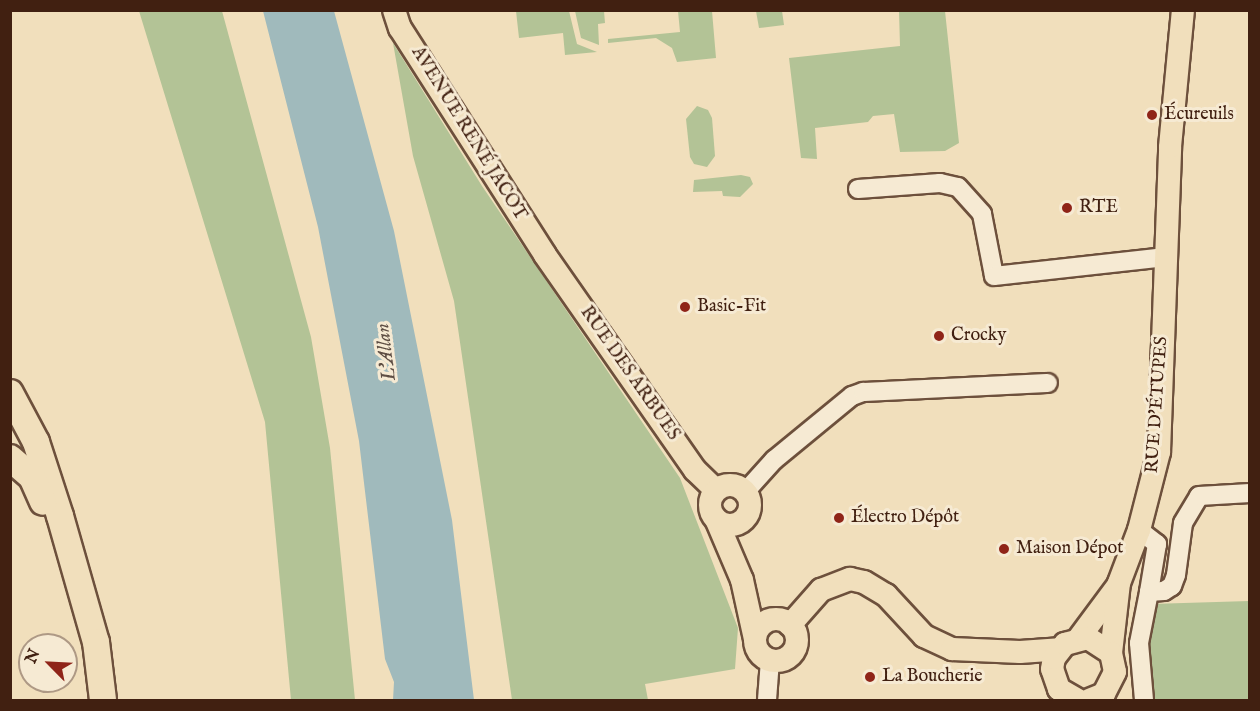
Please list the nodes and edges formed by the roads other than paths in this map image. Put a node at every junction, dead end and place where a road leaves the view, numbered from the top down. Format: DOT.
graph roads {
  1 [pos="394,10"];
  2 [pos="1183,10"];
  3 [pos="858,189"];
  4 [pos="545,255"];
  5 [pos="1166,257"];
  6 [pos="1048,383"];
  7 [pos="10,393"];
  8 [pos="10,458"];
  9 [pos="716,490"];
  10 [pos="746,491"];
  11 [pos="1250,493"];
  12 [pos="716,519"];
  13 [pos="742,521"];
  14 [pos="1139,530"];
  15 [pos="1119,583"];
  16 [pos="1149,592"];
  17 [pos="781,622"];
  18 [pos="755,639"];
  19 [pos="770,660"];
  20 [pos="1113,663"];
  21 [pos="1078,686"];
  22 [pos="89,700"];
  23 [pos="103,700"];
  24 [pos="767,700"];
  25 [pos="1144,700"];
  1 -- 4 [label="main road, AVENUE RENÉ JACOT"];
  2 -- 5 [label="main road, RUE D'ÉTUPES"];
  3 -- 5 [label="street"];
  4 -- 9 [label="main road, RUE DES ARBUES"];
  5 -- 14 [label="main road, RUE D'ÉTUPES"];
  6 -- 10 [label="street"];
  7 -- 23 [label="highway"];
  8 -- 22 [label="highway"];
  9 -- 10 [label="main road"];
  9 -- 12 [label="main road"];
  10 -- 13 [label="main road"];
  11 -- 16 [label="street"];
  12 -- 13 [label="main road"];
  12 -- 18 [label="main road"];
  13 -- 17 [label="main road"];
  14 -- 15 [label="main road, RUE D'ÉTUPES"];
  14 -- 16 [label="street"];
  15 -- 20 [label="main road, RUE D'ÉTUPES"];
  15 -- 21 [label="main road, RUE D'ÉTUPES"];
  16 -- 25 [label="street"];
  17 -- 18 [label="main road"];
  17 -- 19 [label="main road"];
  17 -- 21 [label="main road"];
  18 -- 19 [label="main road"];
  19 -- 24 [label="street"];
  20 -- 21 [label="main road"];
  20 -- 21 [label="main road"];
}
